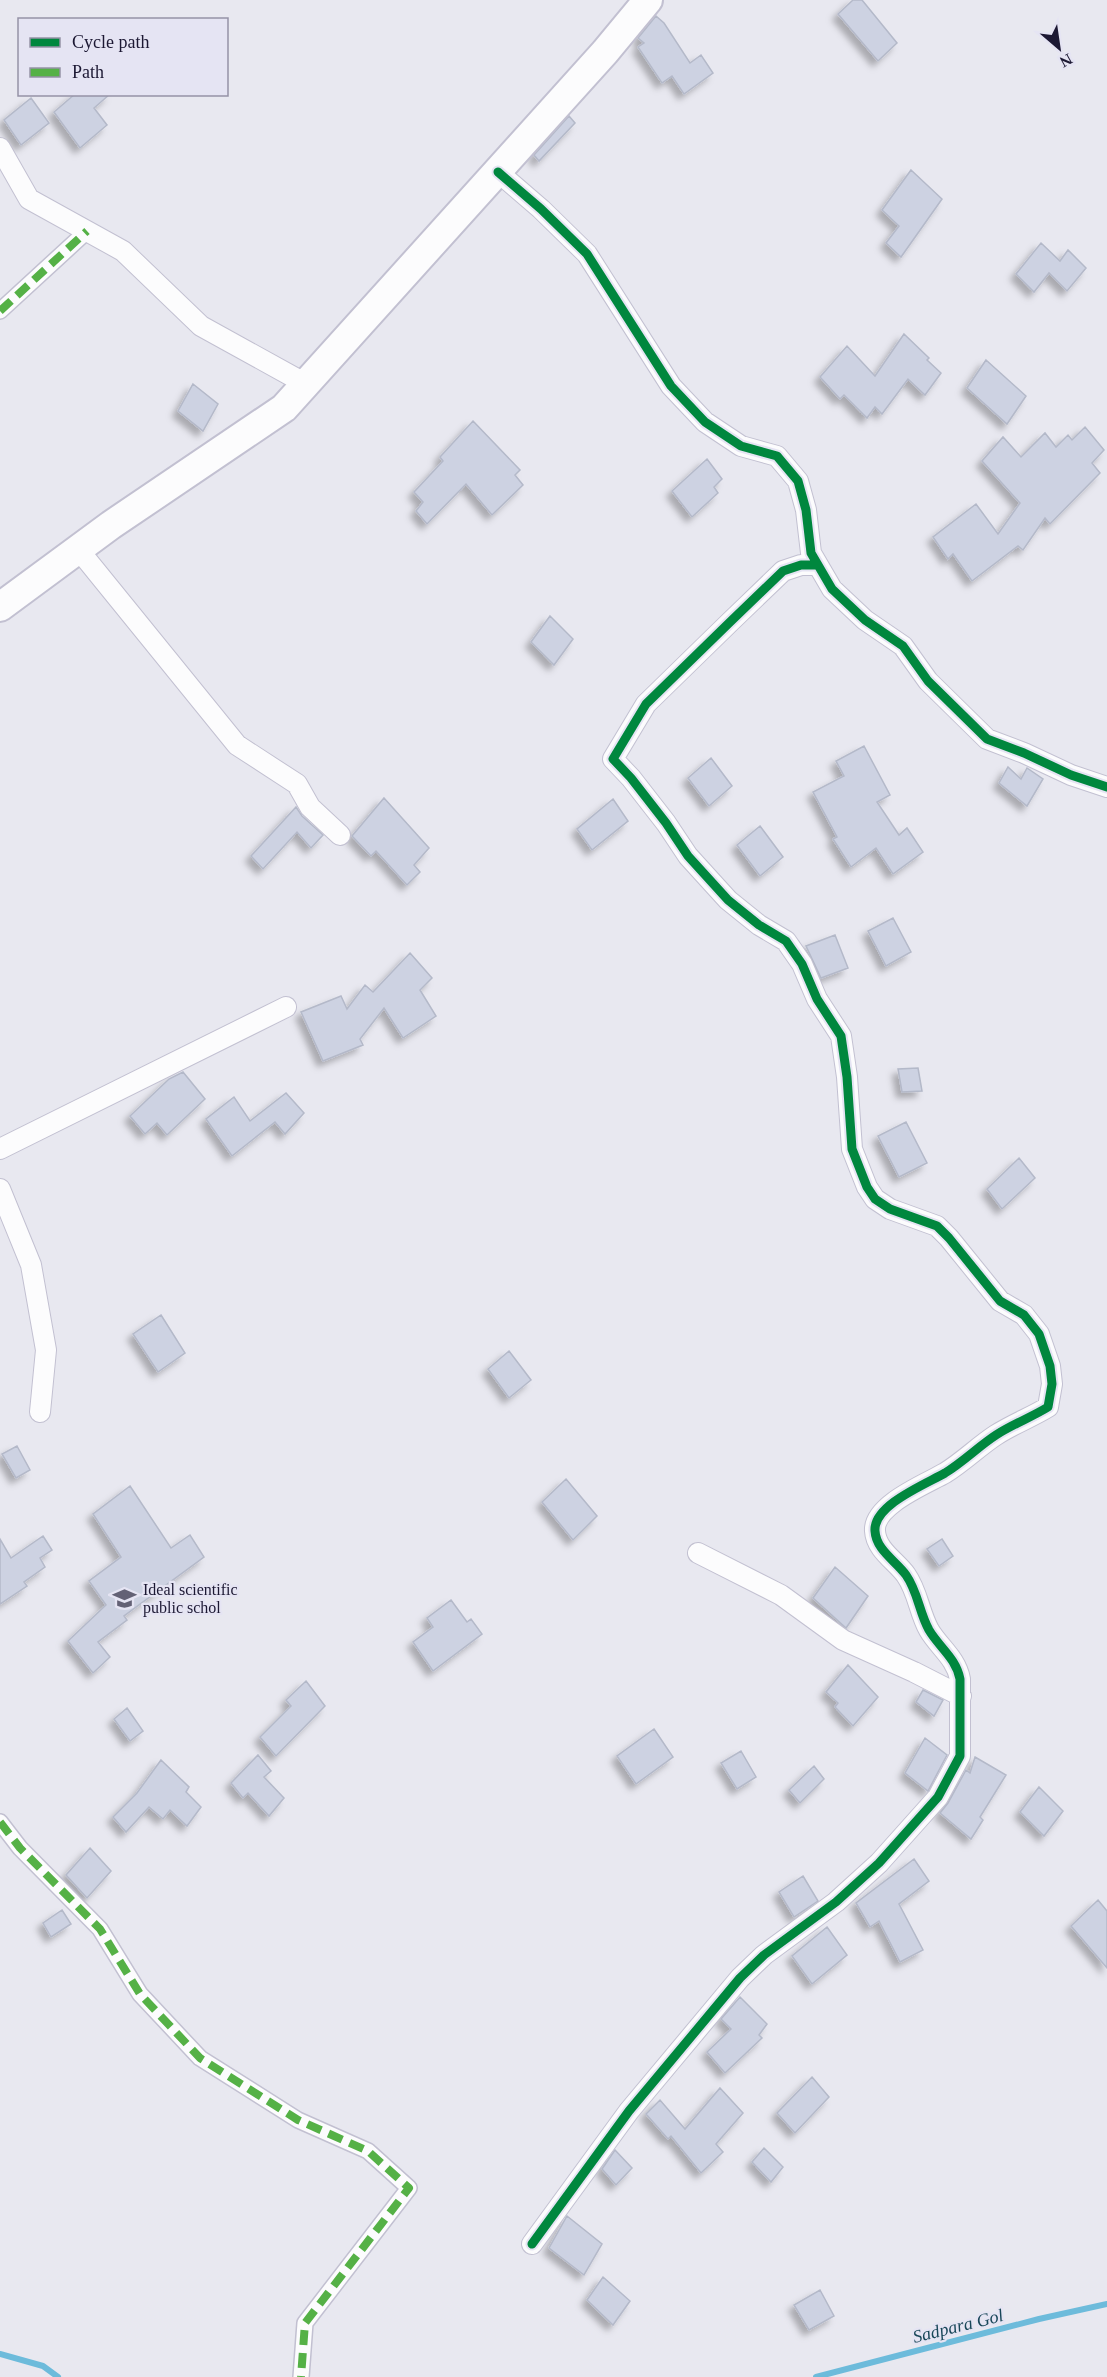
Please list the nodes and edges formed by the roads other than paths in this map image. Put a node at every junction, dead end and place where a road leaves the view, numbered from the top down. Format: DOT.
graph roads {
  1 [pos="648,0"];
  2 [pos="0,148"];
  3 [pos="498,172"];
  4 [pos="87,231"];
  5 [pos="0,311"];
  6 [pos="306,384"];
  7 [pos="78,549"];
  8 [pos="817,564"];
  9 [pos="0,607"];
  10 [pos="1107,787"];
  11 [pos="340,835"];
  12 [pos="286,1007"];
  13 [pos="0,1149"];
  14 [pos="0,1189"];
  15 [pos="40,1412"];
  16 [pos="698,1553"];
  17 [pos="961,1696"];
  18 [pos="0,1822"];
  19 [pos="532,2244"];
  20 [pos="301,2377"];
  1 -- 3 [label="main road"];
  2 -- 4 [label="street"];
  3 -- 6 [label="main road"];
  3 -- 8 [label="street"];
  4 -- 5 [label="street"];
  4 -- 6 [label="street"];
  6 -- 7 [label="main road"];
  7 -- 9 [label="main road"];
  7 -- 11 [label="street"];
  8 -- 10 [label="street"];
  8 -- 17 [label="street"];
  12 -- 13 [label="street"];
  14 -- 15 [label="street"];
  16 -- 17 [label="street"];
  17 -- 19 [label="street"];
  18 -- 20 [label="street"];
}
